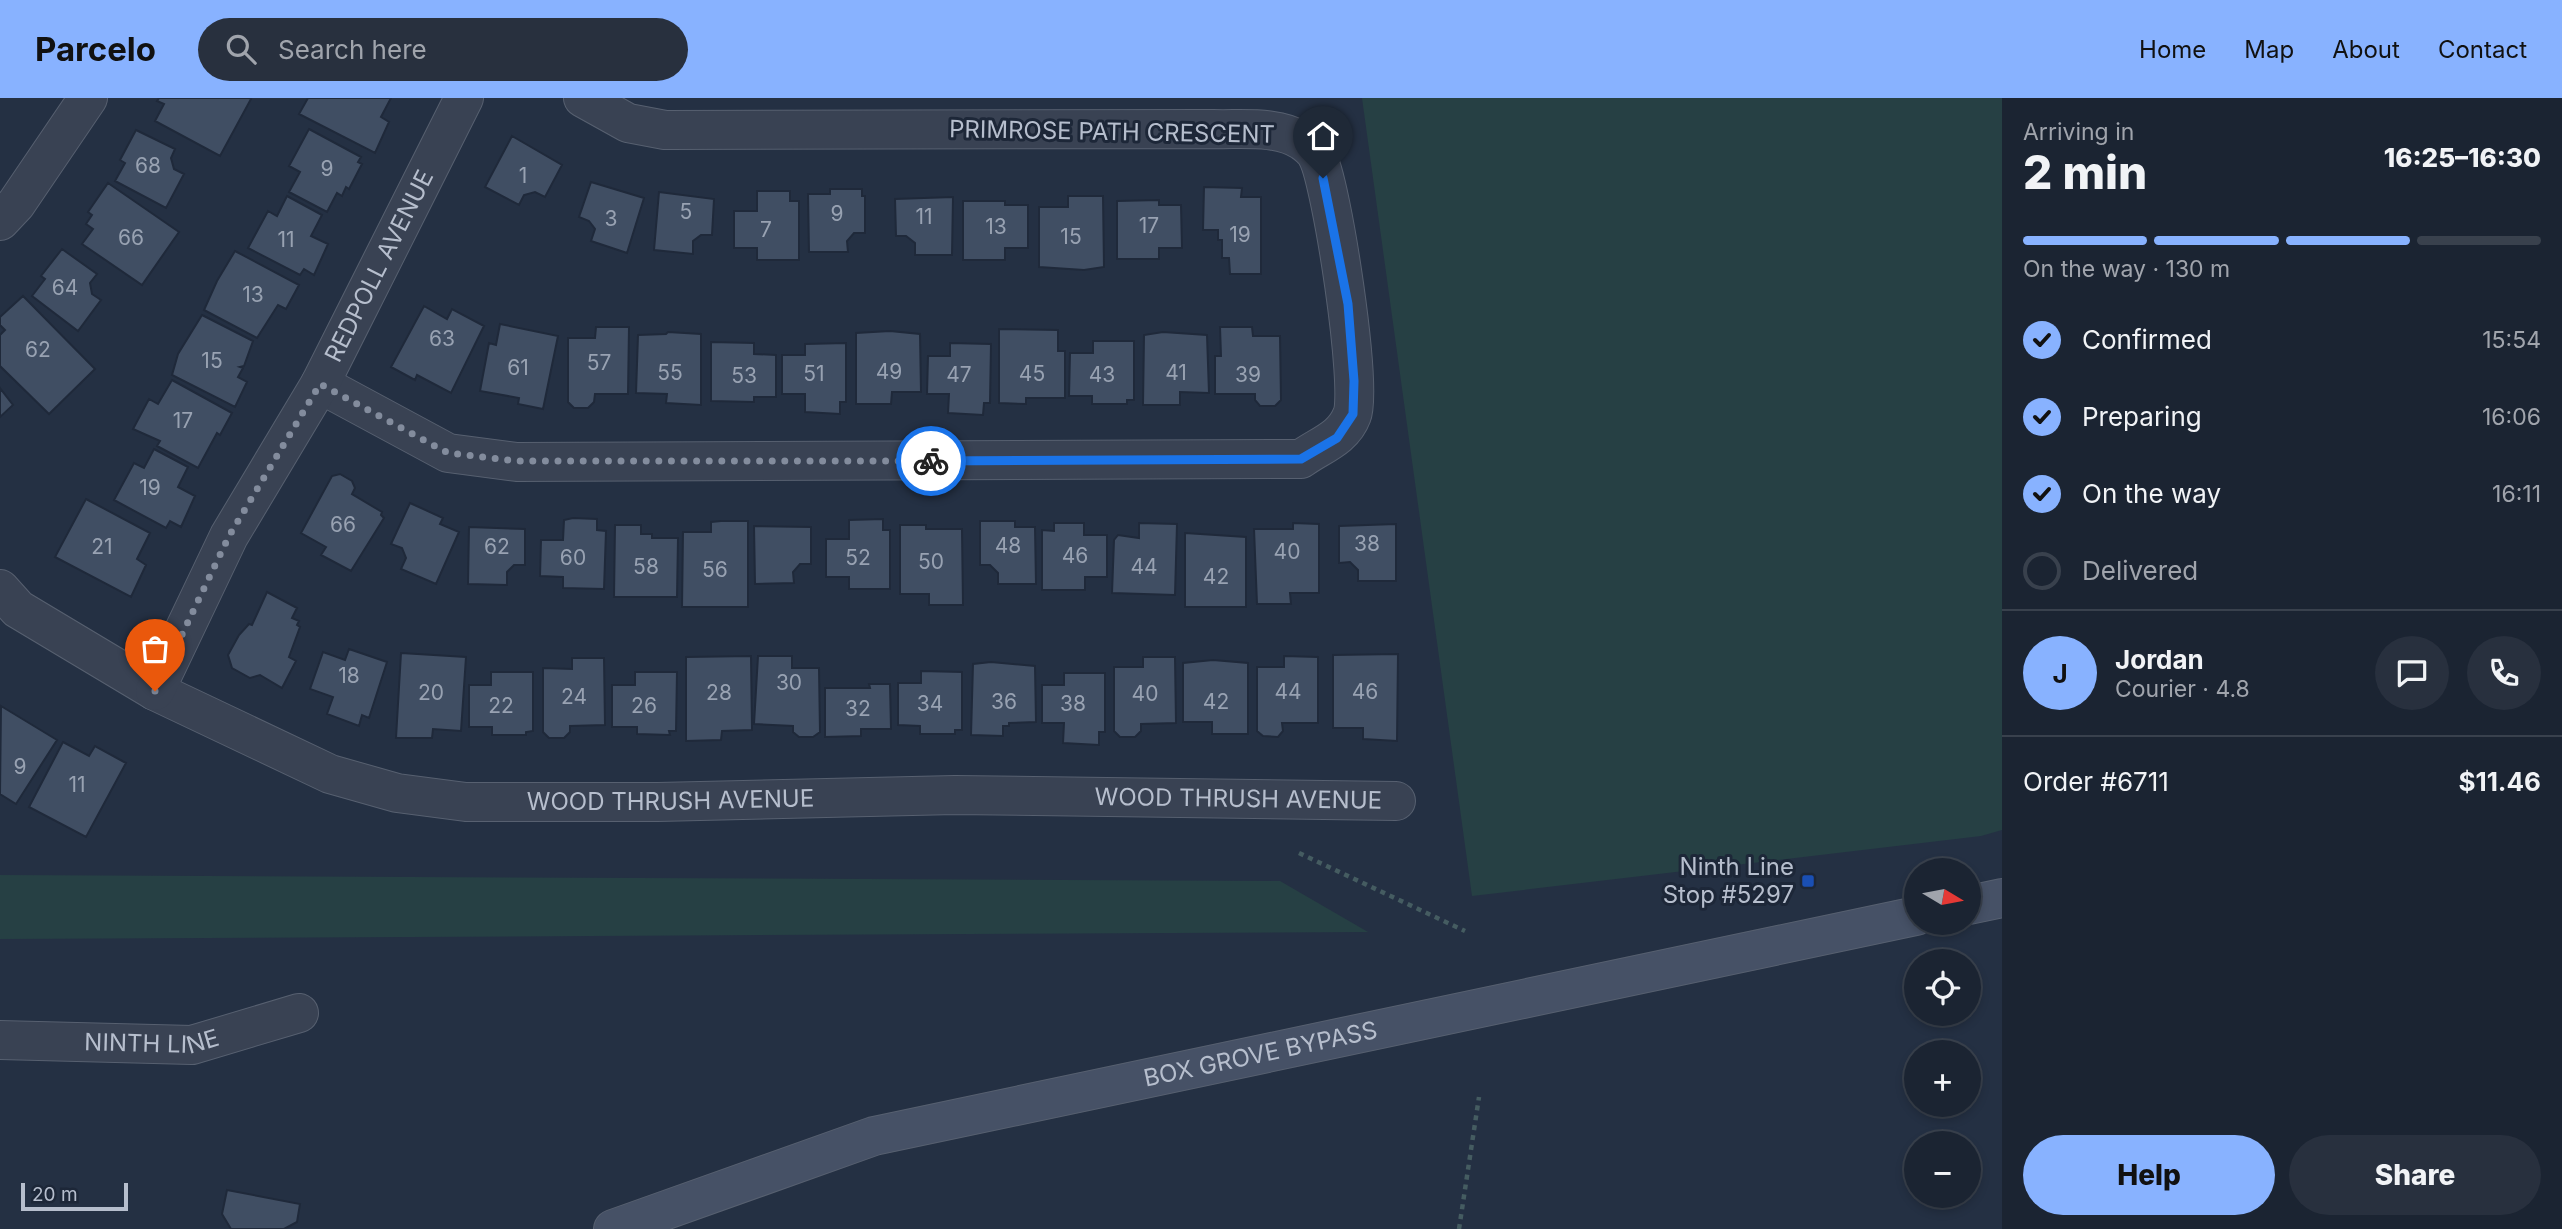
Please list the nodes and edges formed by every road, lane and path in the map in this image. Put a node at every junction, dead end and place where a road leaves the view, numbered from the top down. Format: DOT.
graph roads {
  1 [pos="88,98"];
  2 [pos="464,98"];
  3 [pos="583,98"];
  4 [pos="0,221"];
  5 [pos="320,384"];
  6 [pos="0,589"];
  7 [pos="155,691"];
  8 [pos="1396,800"];
  9 [pos="1299,852"];
  10 [pos="2002,898"];
  11 [pos="1981,902"];
  12 [pos="1904,919"];
  13 [pos="1465,931"];
  14 [pos="299,1013"];
  15 [pos="0,1040"];
  16 [pos="1479,1097"];
  17 [pos="613,1229"];
  18 [pos="1459,1229"];
  1 -- 4 [label="street"];
  2 -- 5 [label="street, REDPOLL AVENUE"];
  3 -- 5 [label="street, PRIMROSE PATH CRESCENT"];
  5 -- 7 [label="street, REDPOLL AVENUE"];
  6 -- 7 [label="street, WOOD THRUSH AVENUE"];
  7 -- 8 [label="street, WOOD THRUSH AVENUE"];
  9 -- 13 [label="path"];
  10 -- 11 [label="main road"];
  12 -- 17 [label="main road, BOX GROVE BYPASS"];
  14 -- 15 [label="street, NINTH LINE"];
  16 -- 18 [label="path"];
}
